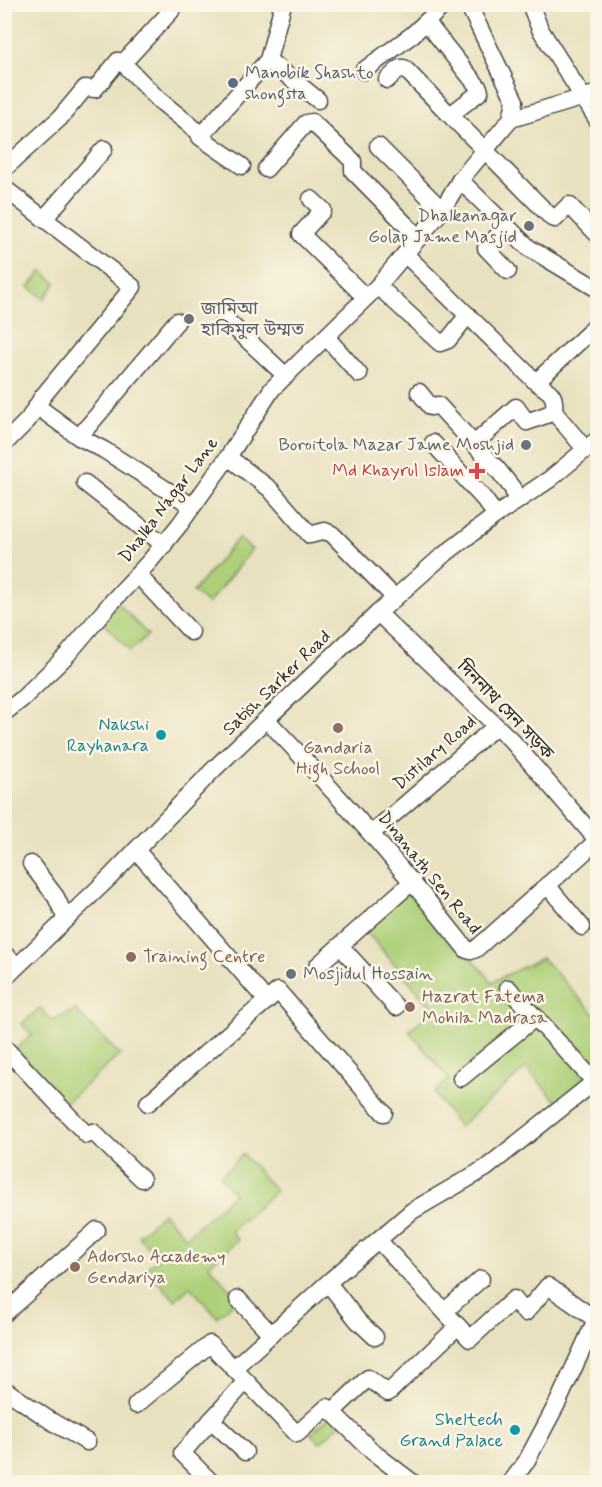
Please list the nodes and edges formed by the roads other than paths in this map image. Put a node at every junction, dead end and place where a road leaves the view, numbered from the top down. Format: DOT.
graph roads {
  1 [pos="174,4"];
  2 [pos="283,4"];
  3 [pos="445,4"];
  4 [pos="468,4"];
  5 [pos="530,4"];
  6 [pos="427,22"];
  7 [pos="268,60"];
  8 [pos="123,63"];
  9 [pos="363,71"];
  10 [pos="387,80"];
  11 [pos="591,96"];
  12 [pos="318,100"];
  13 [pos="450,115"];
  14 [pos="511,119"];
  15 [pos="597,122"];
  16 [pos="201,134"];
  17 [pos="378,146"];
  18 [pos="104,149"];
  19 [pos="485,152"];
  20 [pos="242,166"];
  21 [pos="266,168"];
  22 [pos="4,169"];
  23 [pos="460,180"];
  24 [pos="4,188"];
  25 [pos="311,199"];
  26 [pos="442,210"];
  27 [pos="44,219"];
  28 [pos="506,227"];
  29 [pos="597,235"];
  30 [pos="419,238"];
  31 [pos="405,254"];
  32 [pos="508,271"];
  33 [pos="378,285"];
  34 [pos="596,291"];
  35 [pos="361,301"];
  36 [pos="468,315"];
  37 [pos="224,318"];
  38 [pos="177,321"];
  39 [pos="597,324"];
  40 [pos="327,338"];
  41 [pos="359,374"];
  42 [pos="286,376"];
  43 [pos="536,382"];
  44 [pos="419,392"];
  45 [pos="38,407"];
  46 [pos="554,412"];
  47 [pos="79,437"];
  48 [pos="433,443"];
  49 [pos="474,443"];
  50 [pos="4,444"];
  51 [pos="592,444"];
  52 [pos="228,457"];
  53 [pos="85,483"];
  54 [pos="516,502"];
  55 [pos="192,506"];
  56 [pos="496,515"];
  57 [pos="164,545"];
  58 [pos="138,575"];
  59 [pos="395,598"];
  60 [pos="378,613"];
  61 [pos="191,632"];
  62 [pos="4,714"];
  63 [pos="267,720"];
  64 [pos="496,726"];
  65 [pos="372,834"];
  66 [pos="597,841"];
  67 [pos="136,850"];
  68 [pos="32,864"];
  69 [pos="412,881"];
  70 [pos="547,885"];
  71 [pos="66,919"];
  72 [pos="582,927"];
  73 [pos="340,946"];
  74 [pos="11,959"];
  75 [pos="317,966"];
  76 [pos="4,979"];
  77 [pos="508,987"];
  78 [pos="267,1001"];
  79 [pos="396,1007"];
  80 [pos="536,1017"];
  81 [pos="4,1047"];
  82 [pos="461,1078"];
  83 [pos="596,1080"];
  84 [pos="148,1103"];
  85 [pos="384,1113"];
  86 [pos="142,1179"];
  87 [pos="97,1230"];
  88 [pos="378,1240"];
  89 [pos="481,1279"];
  90 [pos="328,1283"];
  91 [pos="238,1299"];
  92 [pos="445,1311"];
  93 [pos="4,1314"];
  94 [pos="596,1317"];
  95 [pos="458,1326"];
  96 [pos="272,1334"];
  97 [pos="375,1337"];
  98 [pos="240,1374"];
  99 [pos="4,1389"];
  100 [pos="136,1405"];
  101 [pos="332,1412"];
  102 [pos="212,1420"];
  103 [pos="87,1442"];
  104 [pos="245,1452"];
  105 [pos="211,1482"];
  106 [pos="412,1482"];
  107 [pos="512,1482"];
  1 -- 8 [label="street"];
  2 -- 7 [label="street"];
  3 -- 6 [label="street"];
  4 -- 14 [label="street"];
  5 -- 11 [label="street"];
  6 -- 9 [label="street"];
  6 -- 13 [label="street"];
  7 -- 12 [label="street"];
  7 -- 16 [label="street"];
  8 -- 16 [label="street"];
  8 -- 22 [label="street"];
  10 -- 13 [label="street"];
  11 -- 14 [label="street"];
  11 -- 15 [label="street"];
  13 -- 19 [label="street"];
  14 -- 19 [label="street, Dhalka Nagar Lane"];
  16 -- 20 [label="street"];
  17 -- 26 [label="street"];
  18 -- 27 [label="street"];
  19 -- 23 [label="street, Dhalka Nagar Lane"];
  19 -- 29 [label="street"];
  21 -- 30 [label="street"];
  23 -- 26 [label="street, Dhalka Nagar Lane"];
  23 -- 28 [label="street"];
  24 -- 27 [label="street"];
  25 -- 35 [label="street"];
  26 -- 30 [label="street, Dhalka Nagar Lane"];
  27 -- 45 [label="street"];
  28 -- 32 [label="street"];
  28 -- 34 [label="street"];
  30 -- 31 [label="street, Dhalka Nagar Lane"];
  31 -- 33 [label="street, Dhalka Nagar Lane"];
  31 -- 36 [label="street"];
  33 -- 35 [label="street, Dhalka Nagar Lane"];
  33 -- 36 [label="street"];
  35 -- 40 [label="street, Dhalka Nagar Lane"];
  36 -- 43 [label="street"];
  37 -- 42 [label="street"];
  38 -- 47 [label="street"];
  39 -- 43 [label="street"];
  40 -- 41 [label="street"];
  40 -- 42 [label="street, Dhalka Nagar Lane"];
  42 -- 52 [label="street, Dhalka Nagar Lane"];
  43 -- 46 [label="street"];
  44 -- 49 [label="street"];
  45 -- 47 [label="street"];
  45 -- 50 [label="street"];
  46 -- 49 [label="street"];
  46 -- 51 [label="street"];
  47 -- 55 [label="street"];
  48 -- 56 [label="street"];
  49 -- 54 [label="street"];
  51 -- 54 [label="street, Satish Sarker Road"];
  52 -- 55 [label="street, Dhalka Nagar Lane"];
  52 -- 59 [label="street"];
  53 -- 57 [label="street"];
  54 -- 56 [label="street, Satish Sarker Road"];
  55 -- 57 [label="street, Dhalka Nagar Lane"];
  56 -- 59 [label="street, Satish Sarker Road"];
  57 -- 58 [label="street, Dhalka Nagar Lane"];
  58 -- 61 [label="street"];
  58 -- 62 [label="street, Dhalka Nagar Lane"];
  59 -- 60 [label="street, Satish Sarker Road"];
  60 -- 63 [label="street, Satish Sarker Road"];
  60 -- 64 [label="street, দিননাথ সেন সড়ক"];
  63 -- 65 [label="street, Dinanath Sen Road"];
  63 -- 67 [label="street, Satish Sarker Road"];
  64 -- 65 [label="street, Distilary Road"];
  64 -- 66 [label="street, দিননাথ সেন সড়ক"];
  65 -- 69 [label="street, Dinanath Sen Road"];
  66 -- 70 [label="street, Dinanath Sen Road"];
  67 -- 71 [label="street, Satish Sarker Road"];
  67 -- 78 [label="street"];
  68 -- 71 [label="street"];
  69 -- 70 [label="street, Dinanath Sen Road"];
  69 -- 73 [label="street"];
  70 -- 72 [label="street"];
  71 -- 74 [label="street, Satish Sarker Road"];
  73 -- 75 [label="street"];
  73 -- 79 [label="street"];
  74 -- 76 [label="street, Satish Sarker Road"];
  77 -- 80 [label="street"];
  78 -- 84 [label="street"];
  78 -- 85 [label="street"];
  80 -- 82 [label="street"];
  80 -- 83 [label="street"];
  81 -- 86 [label="street"];
  83 -- 88 [label="street"];
  87 -- 93 [label="street"];
  88 -- 90 [label="street"];
  88 -- 92 [label="street"];
  89 -- 92 [label="street"];
  90 -- 96 [label="street"];
  90 -- 97 [label="street"];
  91 -- 96 [label="street"];
  92 -- 95 [label="street"];
  94 -- 95 [label="street"];
  94 -- 107 [label="street"];
  95 -- 101 [label="street"];
  96 -- 98 [label="street"];
  98 -- 100 [label="street"];
  98 -- 101 [label="street"];
  98 -- 102 [label="street"];
  99 -- 103 [label="street"];
  101 -- 106 [label="street"];
  102 -- 104 [label="street"];
  102 -- 105 [label="street"];
}
